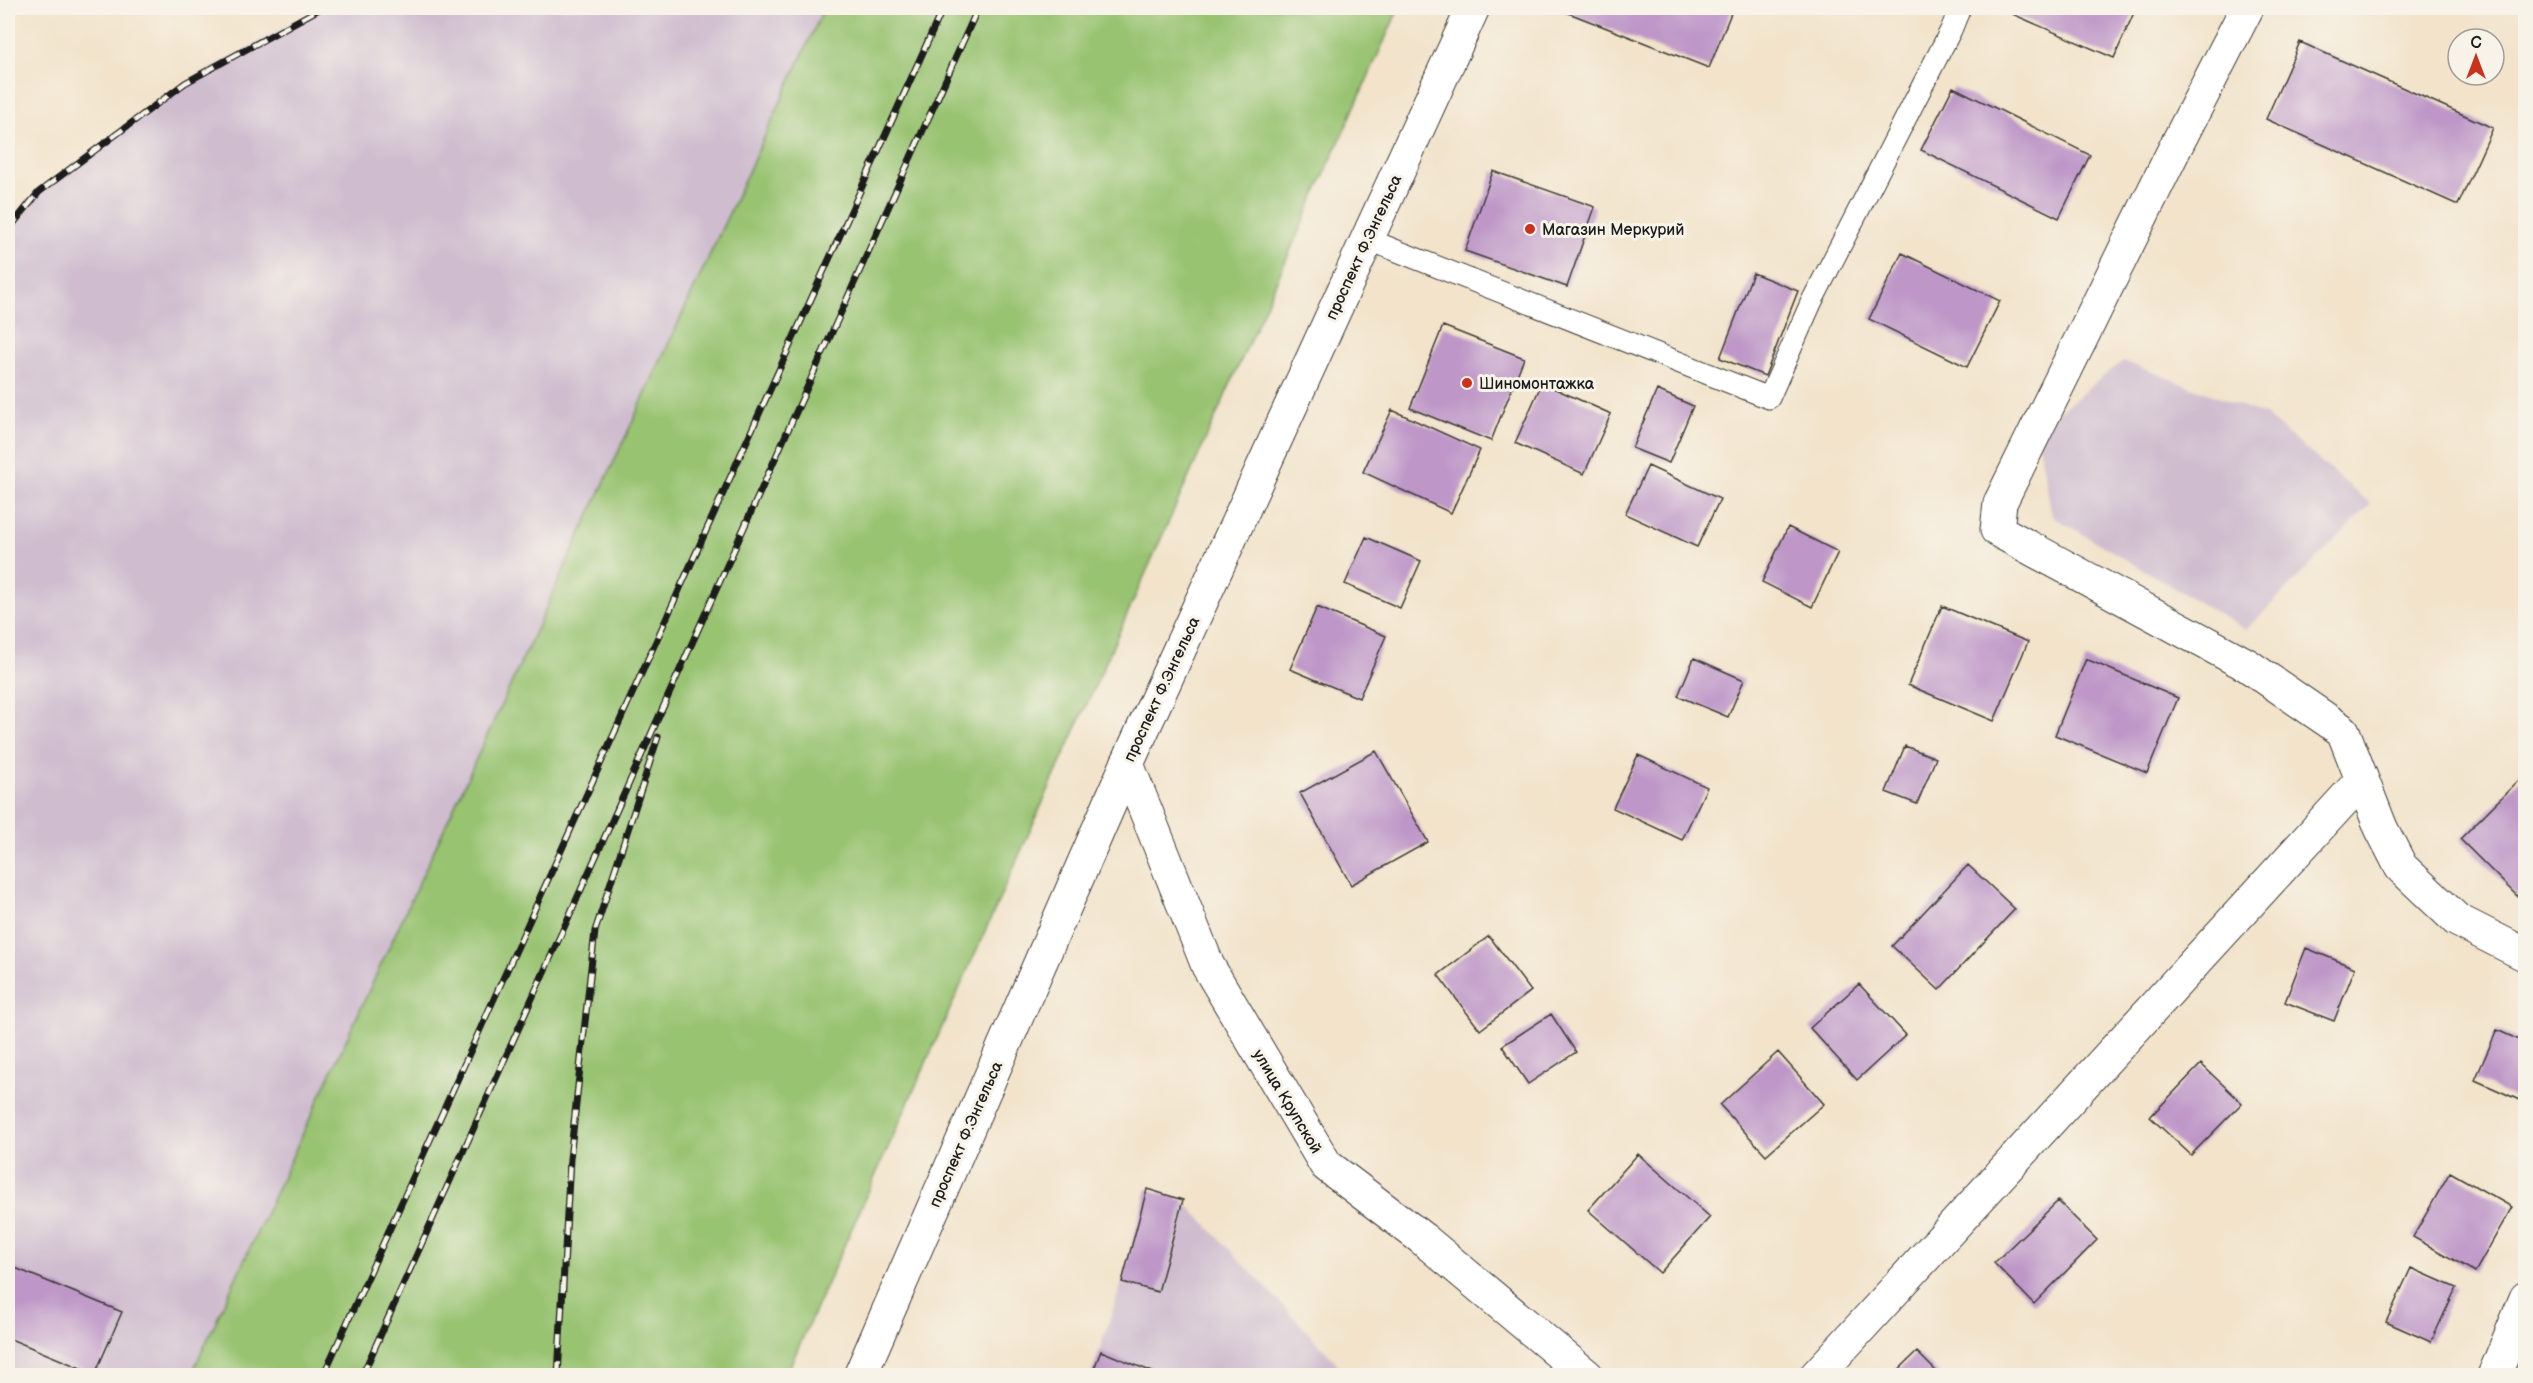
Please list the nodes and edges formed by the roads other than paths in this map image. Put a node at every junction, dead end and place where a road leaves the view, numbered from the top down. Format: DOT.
graph roads {
  1 [pos="1473,8"];
  2 [pos="1960,8"];
  3 [pos="2247,8"];
  4 [pos="1367,239"];
  5 [pos="1126,764"];
  6 [pos="2362,780"];
  7 [pos="2526,955"];
  8 [pos="2526,1298"];
  9 [pos="860,1376"];
  10 [pos="1587,1376"];
  11 [pos="1816,1376"];
  12 [pos="2494,1376"];
  1 -- 4 [label="street, проспект Ф.Энгельса"];
  2 -- 4 [label="lane"];
  3 -- 6 [label="street"];
  4 -- 5 [label="street, проспект Ф.Энгельса"];
  5 -- 9 [label="street, проспект Ф.Энгельса"];
  5 -- 10 [label="street, улица Крупской"];
  6 -- 7 [label="street"];
  6 -- 11 [label="street"];
  8 -- 12 [label="street"];
}
